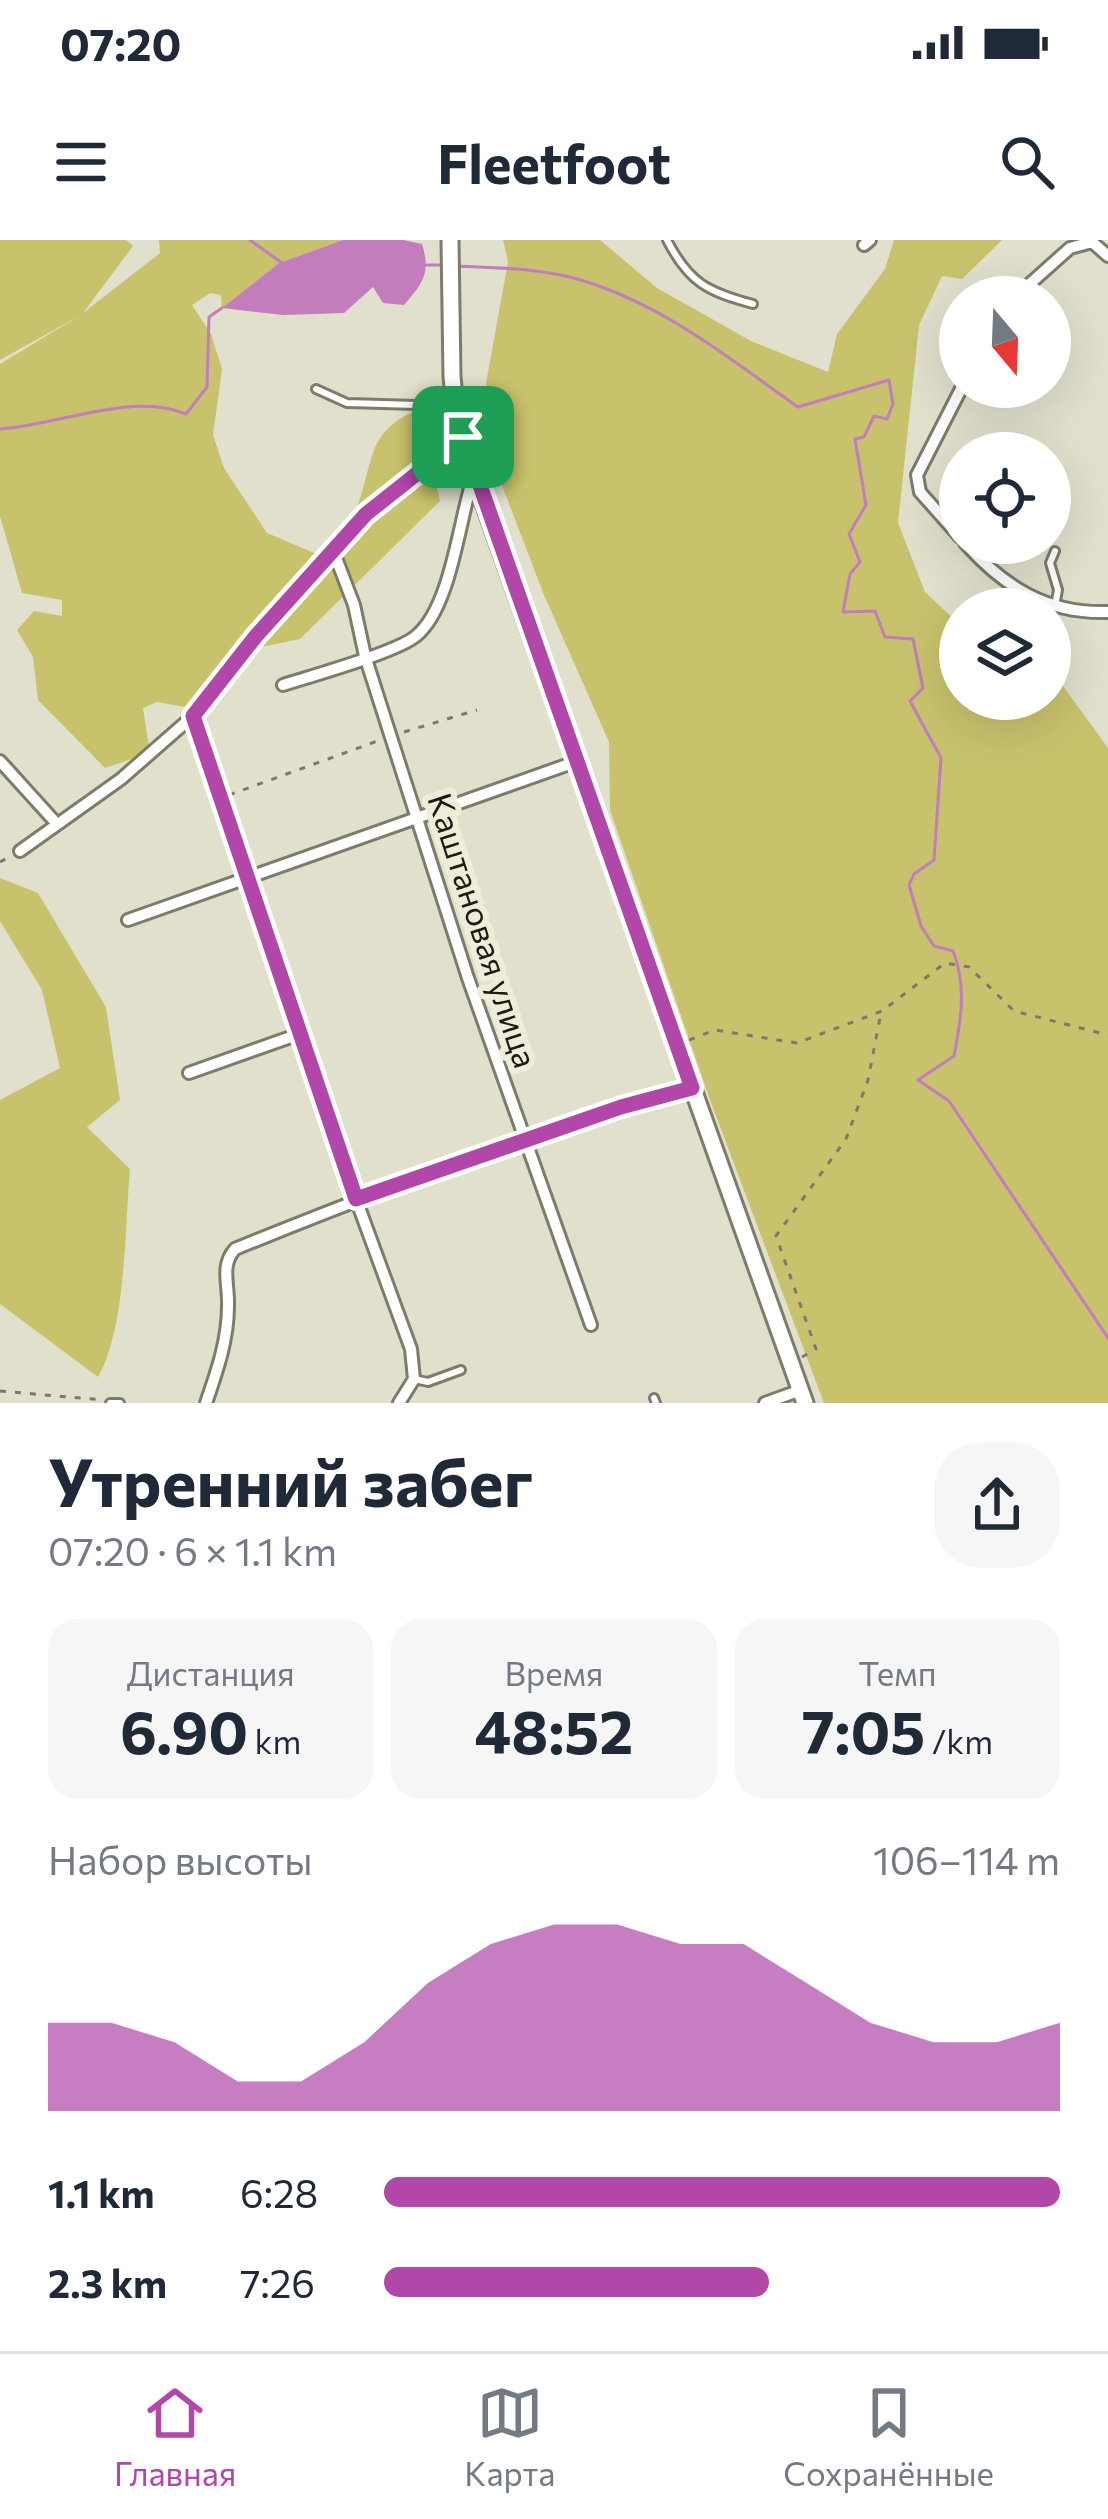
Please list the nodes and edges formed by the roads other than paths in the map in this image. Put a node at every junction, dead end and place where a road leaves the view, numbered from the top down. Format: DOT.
graph roads {
  1 [pos="667,240"];
  2 [pos="451,241"];
  3 [pos="1091,242"];
  4 [pos="1108,256"];
  5 [pos="1039,276"];
  6 [pos="753,304"];
  7 [pos="316,388"];
  8 [pos="455,406"];
  9 [pos="951,408"];
  10 [pos="463,437"];
  11 [pos="475,475"];
  12 [pos="939,513"];
  13 [pos="333,550"];
  14 [pos="988,564"];
  15 [pos="1013,588"];
  16 [pos="1071,608"];
  17 [pos="1108,612"];
  18 [pos="365,656"];
  19 [pos="283,685"];
  20 [pos="193,716"];
  21 [pos="0,761"];
  22 [pos="575,762"];
  23 [pos="417,816"];
  24 [pos="57,824"];
  25 [pos="20,851"];
  26 [pos="247,876"];
  27 [pos="128,920"];
  28 [pos="302,1033"];
  29 [pos="189,1072"];
  30 [pos="692,1088"];
  31 [pos="526,1141"];
  32 [pos="356,1199"];
  33 [pos="591,1325"];
  34 [pos="461,1370"];
  35 [pos="414,1379"];
  36 [pos="803,1396"];
  37 [pos="206,1403"];
  38 [pos="399,1403"];
  39 [pos="765,1403"];
  1 -- 6 [label="lane"];
  2 -- 8 [label="main road"];
  3 -- 4 [label="street"];
  3 -- 5 [label="street"];
  7 -- 8 [label="lane"];
  8 -- 10 [label="main road"];
  9 -- 12 [label="street"];
  10 -- 11 [label="main road"];
  10 -- 13 [label="street"];
  11 -- 18 [label="street"];
  11 -- 22 [label="main road"];
  13 -- 18 [label="street, Каштановая улица"];
  13 -- 20 [label="street"];
  14 -- 15 [label="street"];
  16 -- 17 [label="street"];
  18 -- 19 [label="street"];
  18 -- 23 [label="street, Каштановая улица"];
  20 -- 24 [label="street"];
  20 -- 26 [label="street"];
  21 -- 24 [label="street"];
  22 -- 23 [label="street"];
  22 -- 30 [label="main road"];
  23 -- 26 [label="street"];
  23 -- 31 [label="street, Каштановая улица"];
  24 -- 25 [label="street"];
  26 -- 27 [label="street"];
  26 -- 28 [label="street"];
  28 -- 29 [label="street"];
  28 -- 32 [label="street"];
  30 -- 31 [label="street"];
  30 -- 36 [label="main road"];
  31 -- 32 [label="street"];
  31 -- 33 [label="street, Каштановая улица"];
  32 -- 35 [label="street"];
  32 -- 37 [label="street"];
  34 -- 35 [label="lane"];
  35 -- 38 [label="street"];
  36 -- 39 [label="street"];
}
